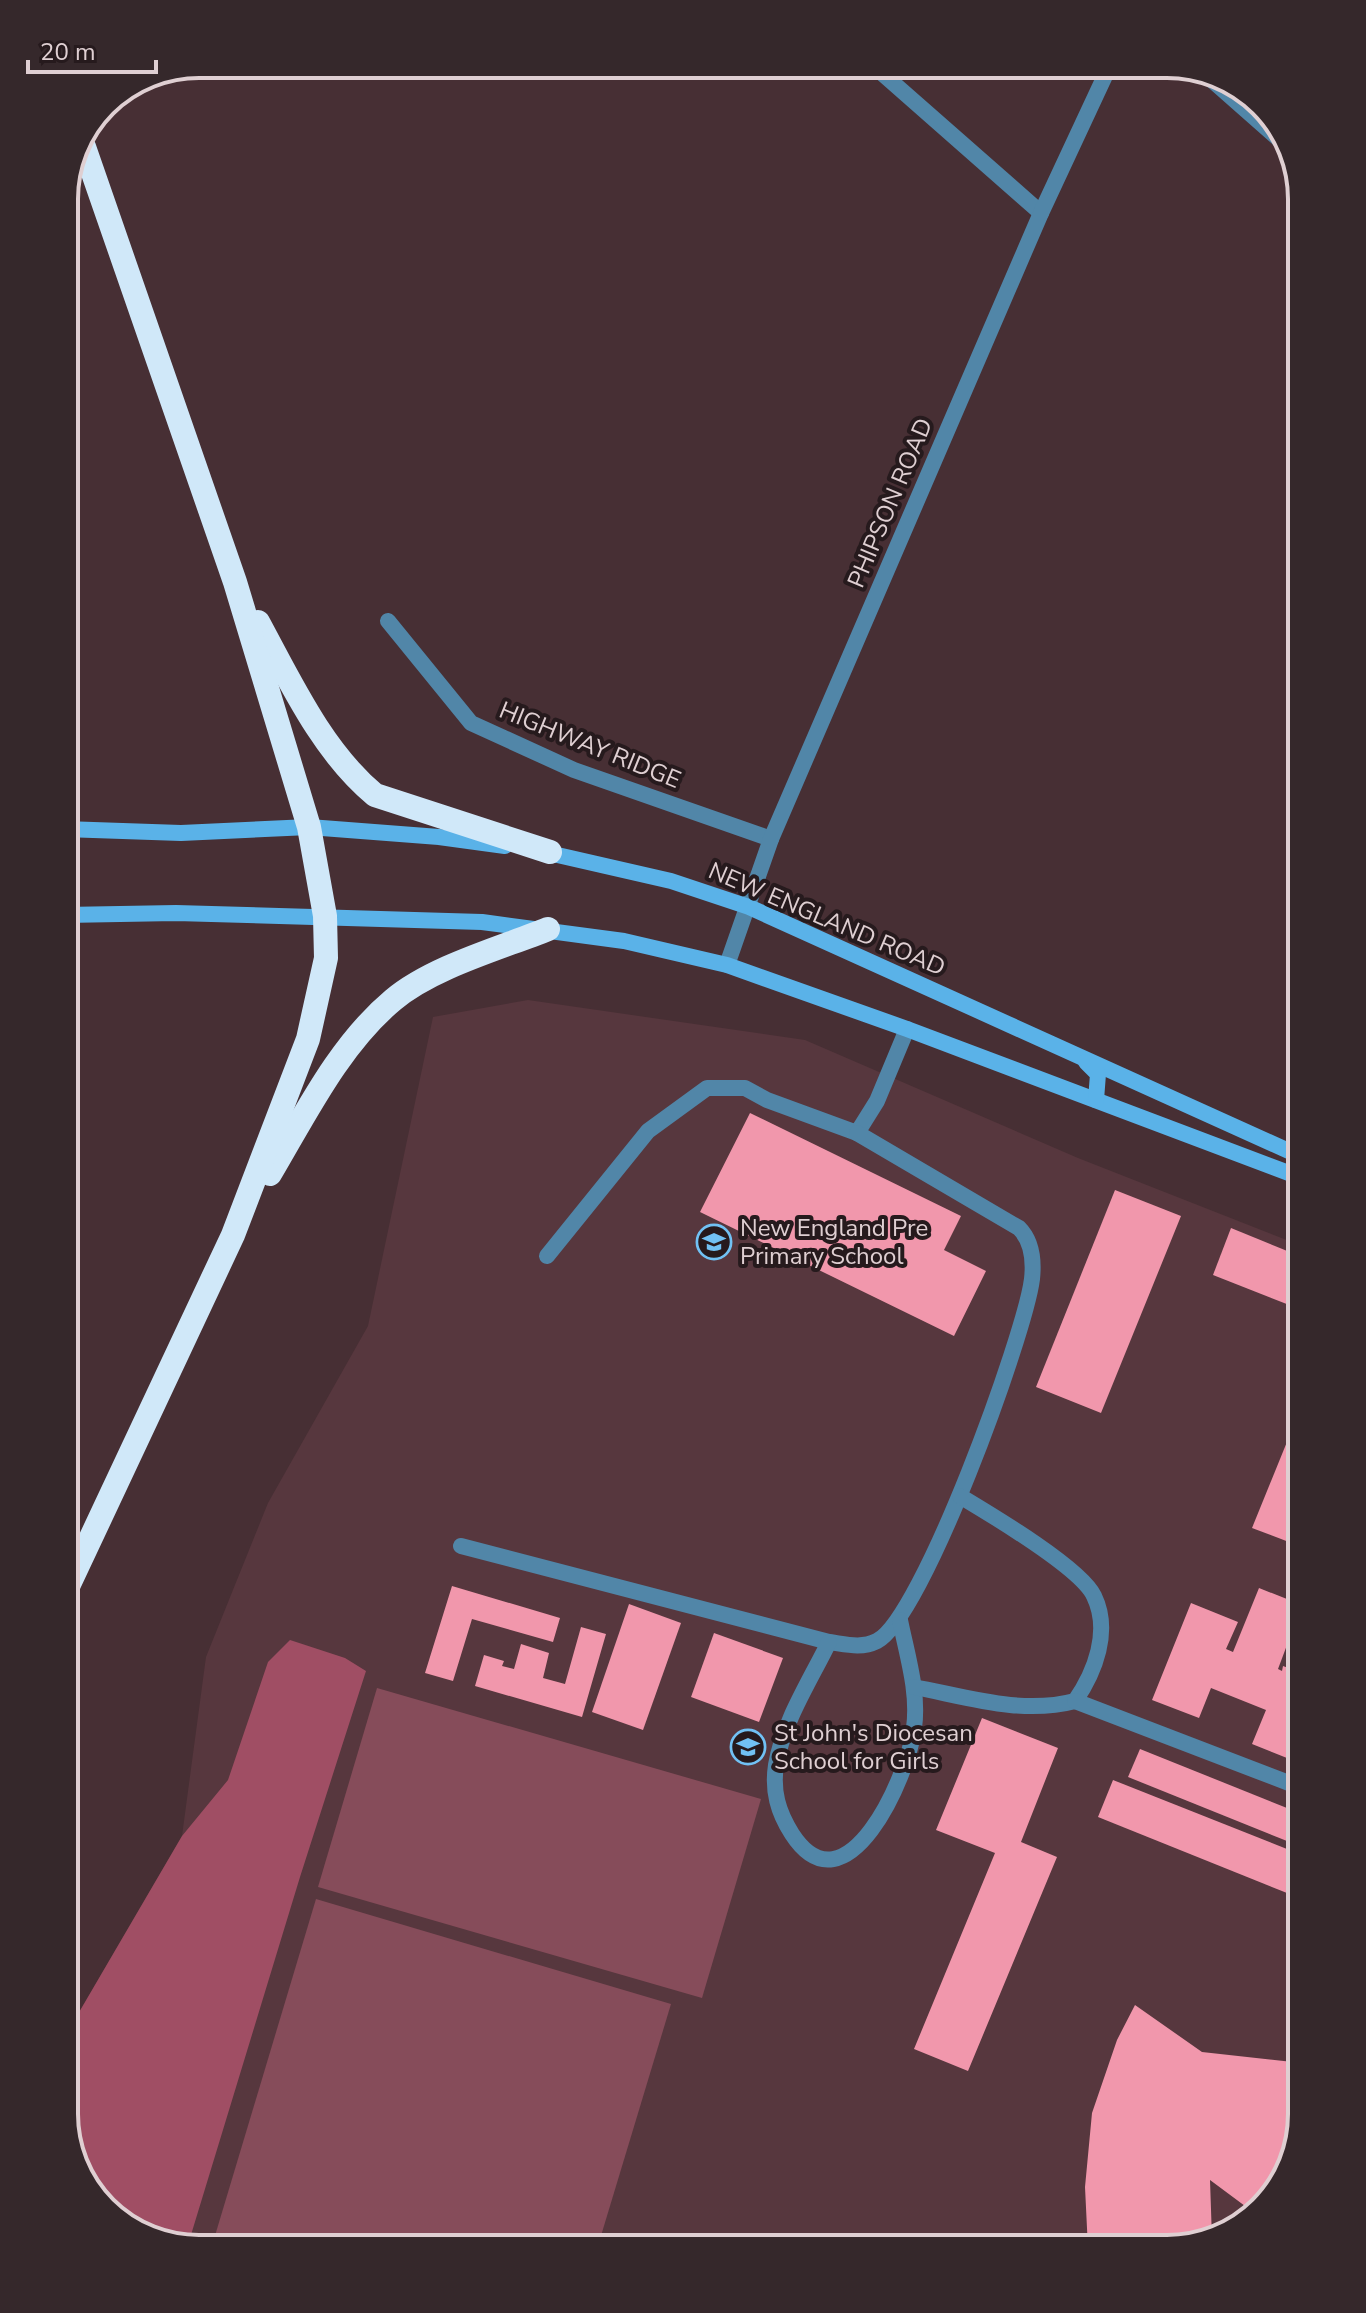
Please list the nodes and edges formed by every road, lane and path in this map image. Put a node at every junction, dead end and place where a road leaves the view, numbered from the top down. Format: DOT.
graph roads {
  1 [pos="888,78"];
  2 [pos="1104,78"];
  3 [pos="1228,94"];
  4 [pos="1262,124"];
  5 [pos="87,154"];
  6 [pos="1041,213"];
  7 [pos="235,582"];
  8 [pos="388,621"];
  9 [pos="309,827"];
  10 [pos="78,829"];
  11 [pos="771,839"];
  12 [pos="550,852"];
  13 [pos="749,907"];
  14 [pos="78,915"];
  15 [pos="325,916"];
  16 [pos="548,929"];
  17 [pos="727,965"];
  18 [pos="907,1029"];
  19 [pos="1057,1044"];
  20 [pos="1096,1100"];
  21 [pos="857,1133"];
  22 [pos="1288,1151"];
  23 [pos="1288,1173"];
  24 [pos="233,1235"];
  25 [pos="547,1256"];
  26 [pos="960,1496"];
  27 [pos="461,1546"];
  28 [pos="78,1565"];
  29 [pos="900,1620"];
  30 [pos="829,1642"];
  31 [pos="914,1687"];
  32 [pos="1075,1701"];
  33 [pos="1288,1783"];
  1 -- 6 [label="street"];
  2 -- 6 [label="street, PHIPSON ROAD"];
  3 -- 4 [label="street"];
  5 -- 7 [label="highway"];
  6 -- 11 [label="street, PHIPSON ROAD"];
  7 -- 9 [label="highway"];
  7 -- 12 [label="highway"];
  8 -- 11 [label="street, HIGHWAY RIDGE"];
  9 -- 10 [label="street, NEW ENGLAND ROAD"];
  9 -- 12 [label="street, NEW ENGLAND ROAD"];
  9 -- 15 [label="highway"];
  11 -- 13 [label="street, PHIPSON ROAD"];
  12 -- 13 [label="street, NEW ENGLAND ROAD"];
  13 -- 17 [label="street, PHIPSON ROAD"];
  13 -- 19 [label="street, NEW ENGLAND ROAD"];
  14 -- 15 [label="street"];
  15 -- 16 [label="street"];
  15 -- 24 [label="highway"];
  16 -- 17 [label="street"];
  16 -- 24 [label="highway"];
  17 -- 18 [label="street"];
  18 -- 20 [label="street"];
  18 -- 21 [label="street"];
  19 -- 20 [label="street"];
  19 -- 22 [label="street, NEW ENGLAND ROAD"];
  20 -- 23 [label="street"];
  21 -- 25 [label="street"];
  21 -- 26 [label="street"];
  24 -- 28 [label="highway"];
  26 -- 29 [label="street"];
  26 -- 32 [label="street"];
  27 -- 30 [label="street"];
  29 -- 30 [label="street"];
  29 -- 31 [label="street"];
  30 -- 31 [label="street"];
  31 -- 32 [label="street"];
  32 -- 33 [label="street"];
}
